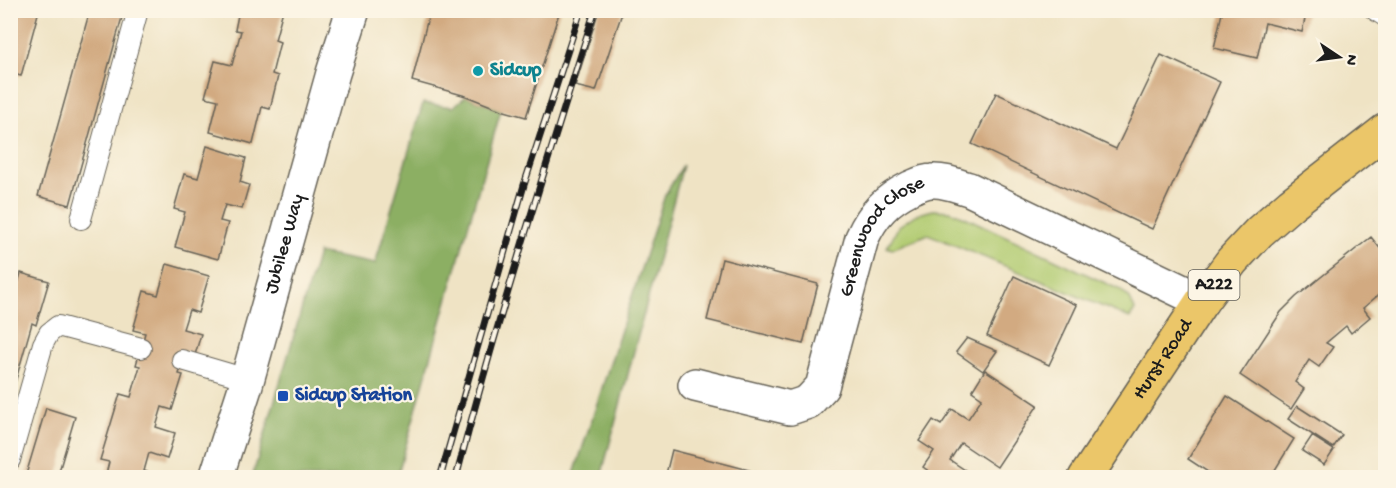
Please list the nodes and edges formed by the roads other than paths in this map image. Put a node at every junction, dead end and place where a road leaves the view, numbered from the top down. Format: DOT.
graph roads {
  1 [pos="138,10"];
  2 [pos="353,10"];
  3 [pos="1375,10"];
  4 [pos="1386,16"];
  5 [pos="1386,130"];
  6 [pos="81,219"];
  7 [pos="1202,301"];
  8 [pos="141,348"];
  9 [pos="182,360"];
  10 [pos="247,379"];
  11 [pos="695,385"];
  12 [pos="10,460"];
  13 [pos="216,477"];
  14 [pos="1085,477"];
  1 -- 6 [label="lane"];
  2 -- 10 [label="street, Jubilee Way"];
  3 -- 4 [label="lane"];
  5 -- 7 [label="main road, Hurst Road / A222"];
  7 -- 11 [label="street, Greenwood Close"];
  7 -- 14 [label="main road, Hurst Road / A222"];
  8 -- 12 [label="lane"];
  9 -- 10 [label="lane"];
  10 -- 13 [label="street, Jubilee Way"];
}
